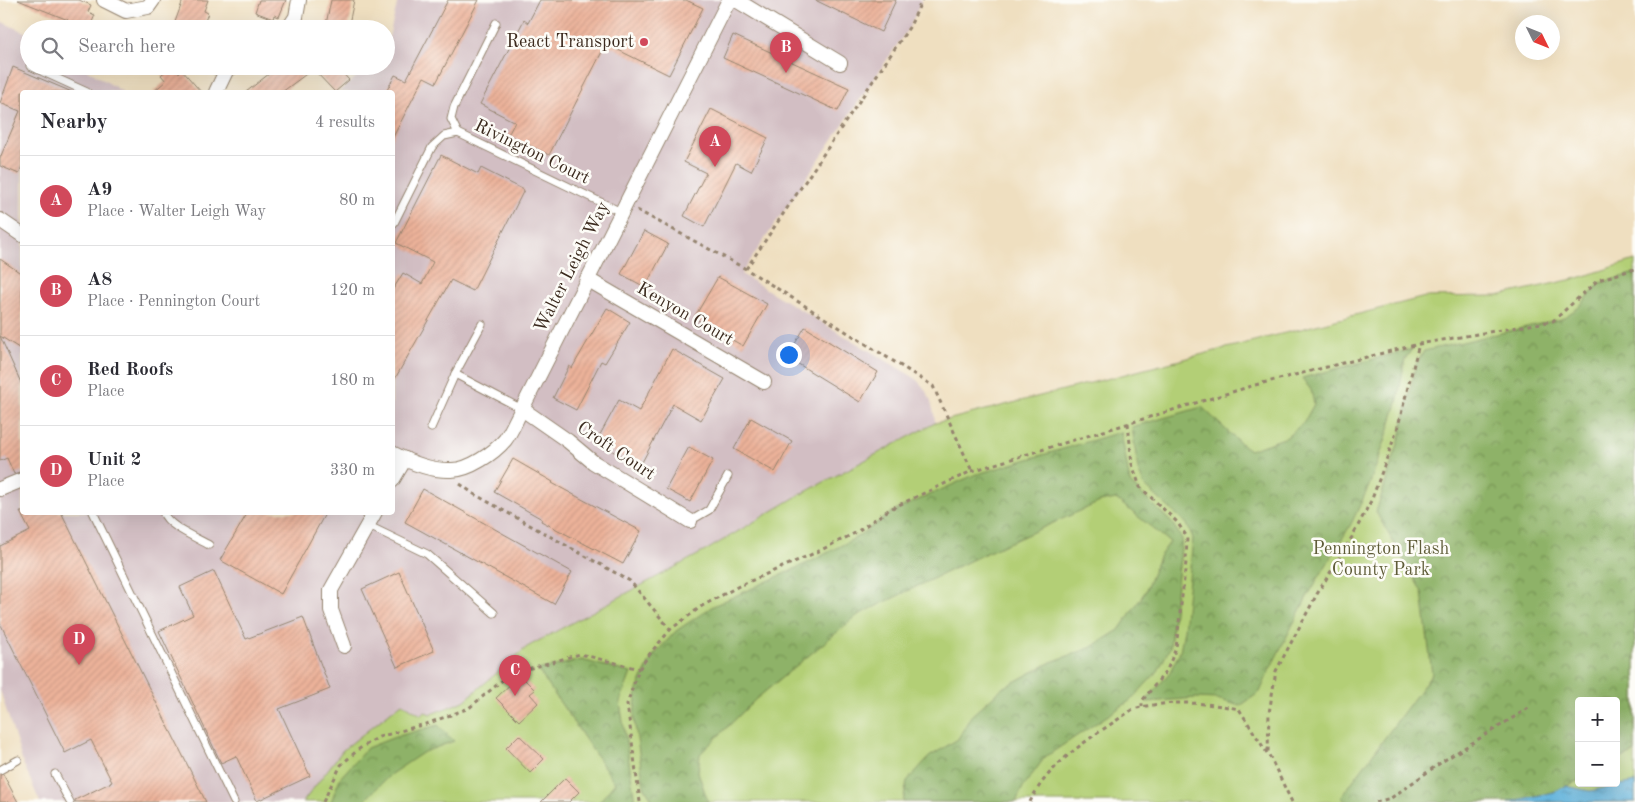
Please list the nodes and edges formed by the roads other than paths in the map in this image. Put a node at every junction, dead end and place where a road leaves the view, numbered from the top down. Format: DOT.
graph roads {
  1 [pos="104,0"];
  2 [pos="153,0"];
  3 [pos="299,0"];
  4 [pos="728,0"];
  5 [pos="736,0"];
  6 [pos="294,20"];
  7 [pos="496,23"];
  8 [pos="840,64"];
  9 [pos="49,75"];
  10 [pos="227,75"];
  11 [pos="83,90"];
  12 [pos="217,90"];
  13 [pos="458,133"];
  14 [pos="623,208"];
  15 [pos="0,220"];
  16 [pos="395,221"];
  17 [pos="20,234"];
  18 [pos="587,279"];
  19 [pos="482,324"];
  20 [pos="455,374"];
  21 [pos="764,382"];
  22 [pos="522,410"];
  23 [pos="431,428"];
  24 [pos="399,456"];
  25 [pos="395,470"];
  26 [pos="728,476"];
  27 [pos="20,481"];
  28 [pos="0,489"];
  29 [pos="95,515"];
  30 [pos="163,515"];
  31 [pos="373,515"];
  32 [pos="690,521"];
  33 [pos="367,525"];
  34 [pos="209,545"];
  35 [pos="494,613"];
  36 [pos="344,646"];
  37 [pos="18,760"];
  38 [pos="0,770"];
  39 [pos="56,774"];
  40 [pos="70,802"];
  41 [pos="234,802"];
  1 -- 2 [label="street"];
  3 -- 6 [label="street"];
  4 -- 14 [label="street, Walter Leigh Way"];
  5 -- 8 [label="street"];
  7 -- 13 [label="lane, Rivington Court"];
  9 -- 11 [label="lane"];
  10 -- 12 [label="street"];
  13 -- 14 [label="lane, Rivington Court"];
  13 -- 16 [label="lane, Rivington Court"];
  14 -- 18 [label="street, Walter Leigh Way"];
  15 -- 17 [label="street"];
  18 -- 21 [label="street, Kenyon Court"];
  18 -- 22 [label="street, Walter Leigh Way"];
  19 -- 20 [label="lane"];
  20 -- 22 [label="lane"];
  20 -- 23 [label="lane"];
  22 -- 24 [label="street, Walter Leigh Way"];
  22 -- 32 [label="street, Croft Court"];
  24 -- 25 [label="street"];
  26 -- 32 [label="lane"];
  27 -- 28 [label="street"];
  29 -- 41 [label="lane"];
  30 -- 34 [label="lane"];
  31 -- 33 [label="street"];
  33 -- 35 [label="lane"];
  33 -- 36 [label="street"];
  37 -- 38 [label="lane"];
  39 -- 40 [label="lane"];
}
